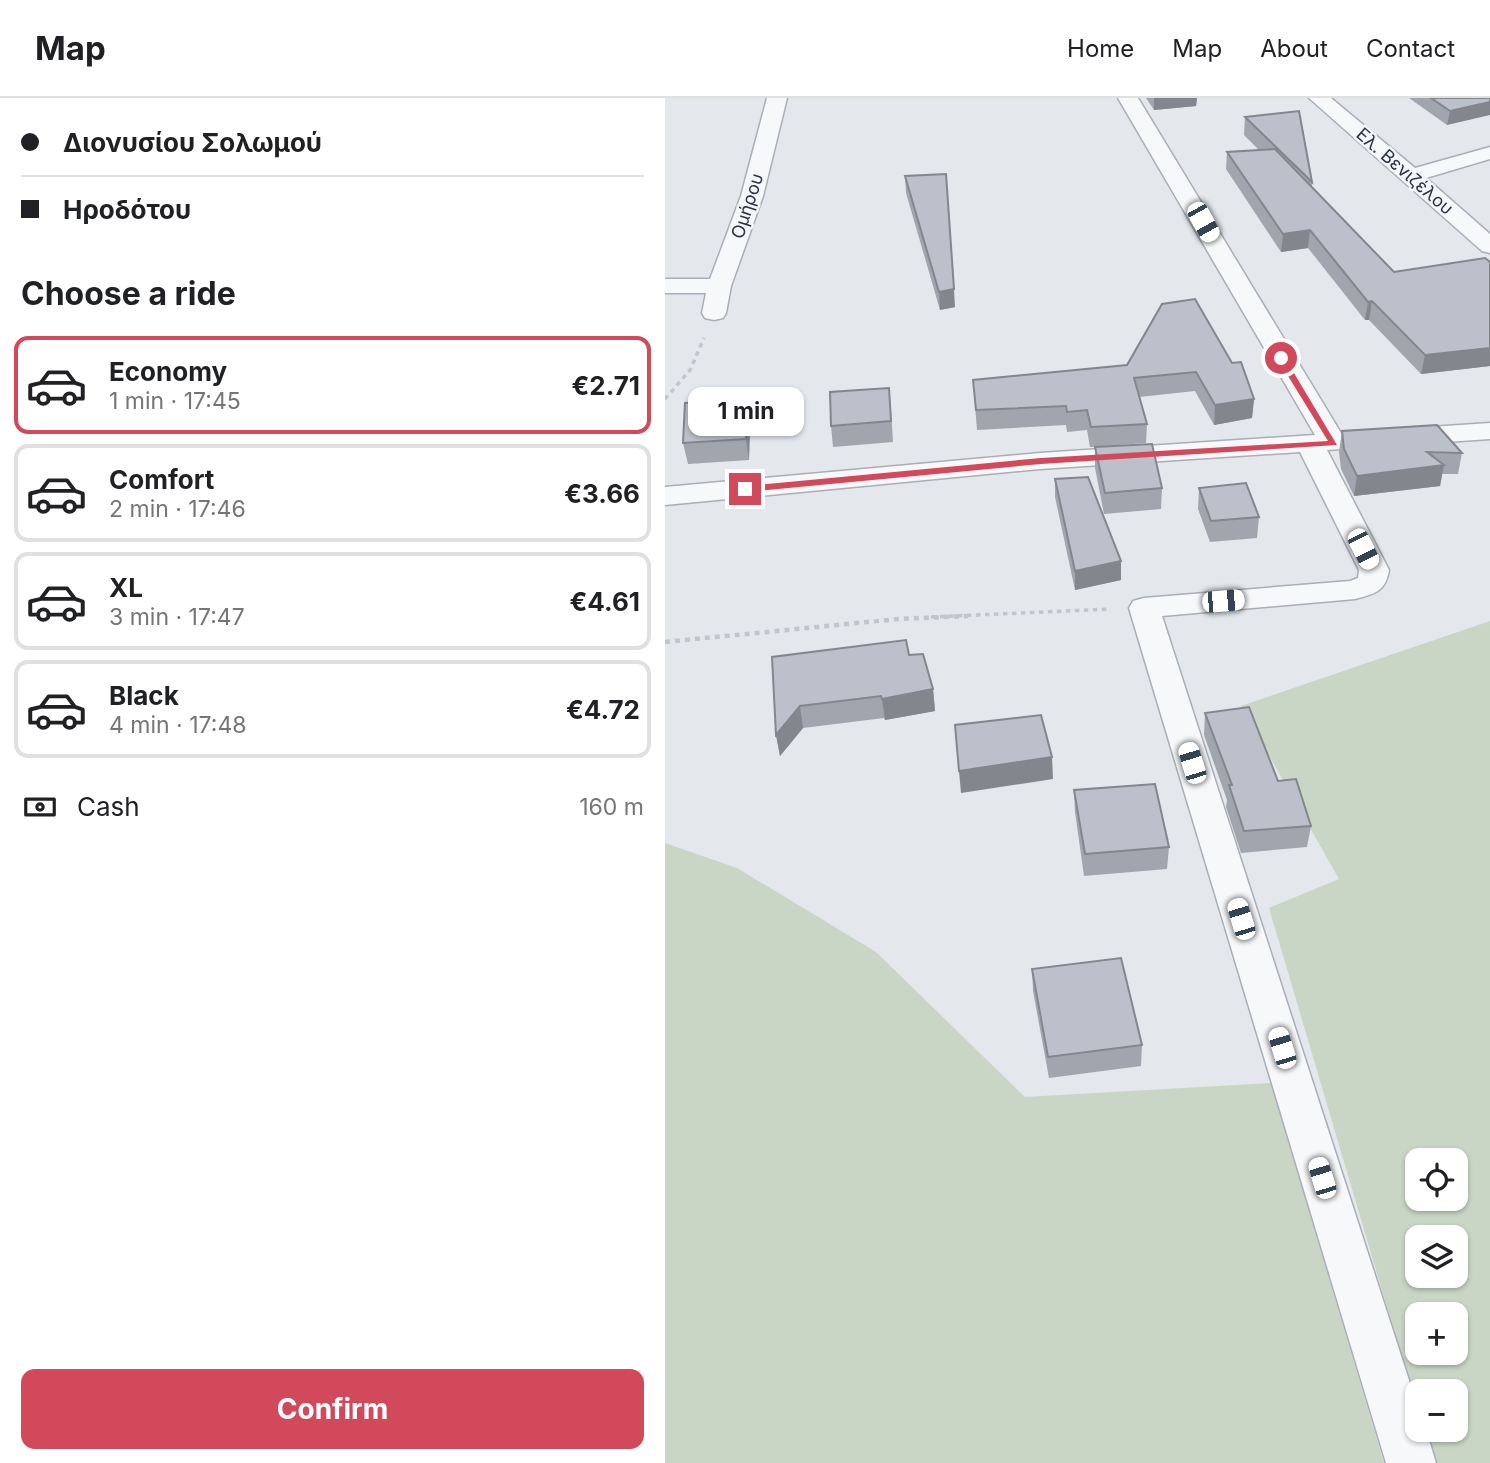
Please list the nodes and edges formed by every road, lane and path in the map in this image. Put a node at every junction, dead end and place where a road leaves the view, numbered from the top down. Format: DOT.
graph roads {
  1 [pos="777,98"];
  2 [pos="1128,98"];
  3 [pos="1319,98"];
  4 [pos="1490,153"];
  5 [pos="1411,176"];
  6 [pos="1490,246"];
  7 [pos="665,286"];
  8 [pos="719,286"];
  9 [pos="714,313"];
  10 [pos="665,398"];
  11 [pos="1490,430"];
  12 [pos="1322,444"];
  13 [pos="665,496"];
  14 [pos="1144,608"];
  15 [pos="665,642"];
  16 [pos="1411,1463"];
  1 -- 8 [label="street, Ομήρου"];
  2 -- 12 [label="street"];
  3 -- 5 [label="street, Ελ. Βενιζέλου"];
  4 -- 5 [label="street"];
  5 -- 6 [label="street, Ελ. Βενιζέλου"];
  7 -- 8 [label="street"];
  8 -- 9 [label="street, Ομήρου"];
  9 -- 10 [label="path"];
  11 -- 12 [label="street"];
  12 -- 13 [label="street"];
  12 -- 14 [label="street"];
  14 -- 15 [label="path"];
  14 -- 16 [label="street"];
}
